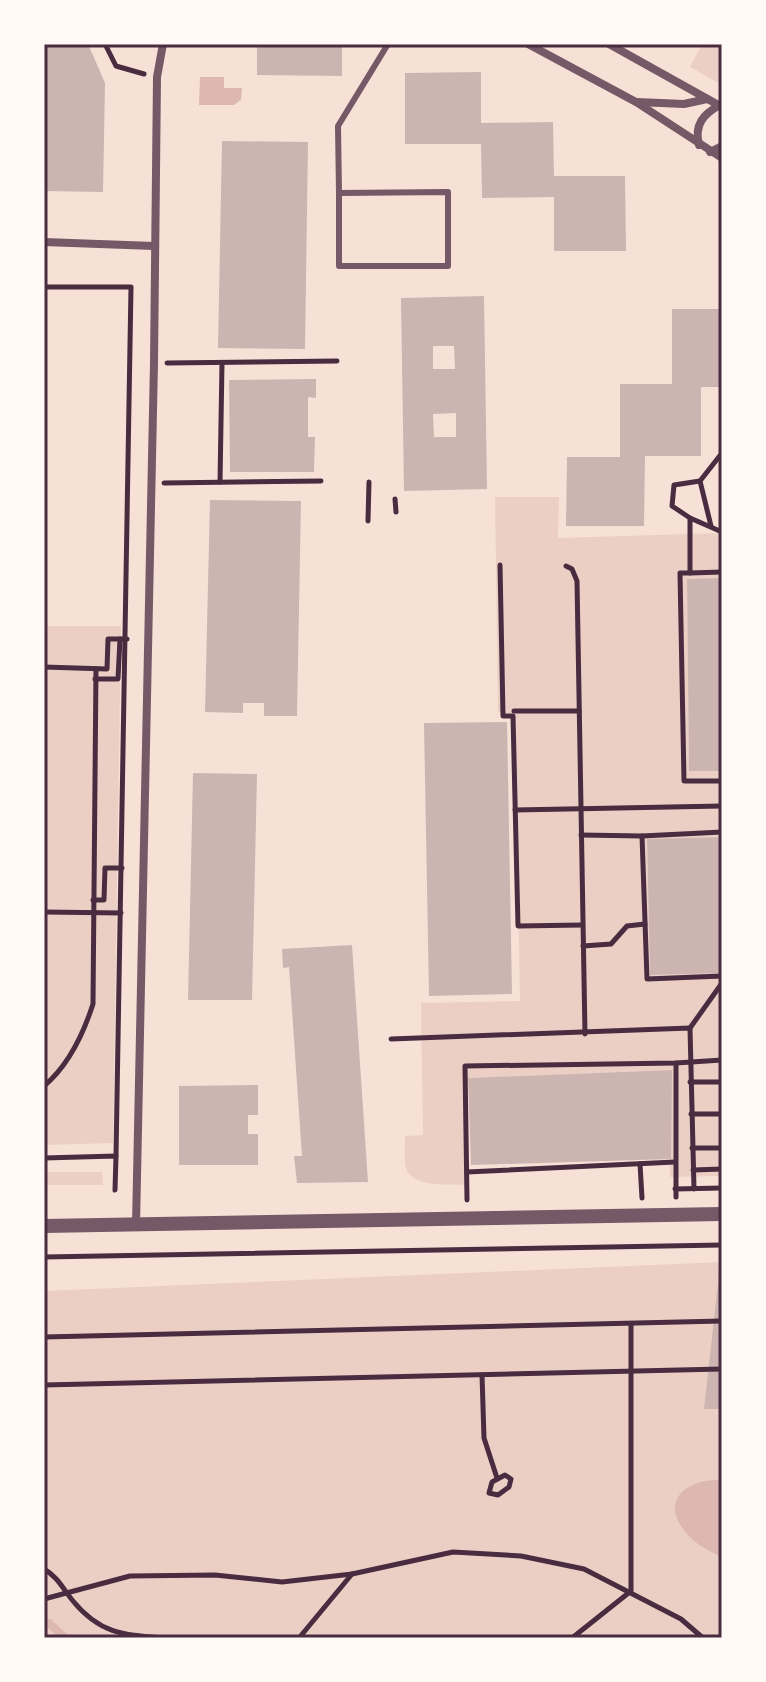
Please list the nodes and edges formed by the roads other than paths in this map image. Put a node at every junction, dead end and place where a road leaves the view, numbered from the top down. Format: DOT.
graph roads {
  1 [pos="163,44"];
  2 [pos="388,44"];
  3 [pos="528,44"];
  4 [pos="609,44"];
  5 [pos="707,99"];
  6 [pos="636,102"];
  7 [pos="721,106"];
  8 [pos="699,145"];
  9 [pos="722,146"];
  10 [pos="710,152"];
  11 [pos="722,158"];
  12 [pos="339,193"];
  13 [pos="44,242"];
  14 [pos="154,246"];
  15 [pos="722,1214"];
  16 [pos="136,1225"];
  17 [pos="44,1226"];
  1 -- 14 [label="street"];
  2 -- 12 [label="lane"];
  3 -- 6 [label="street"];
  4 -- 5 [label="street"];
  5 -- 6 [label="street"];
  5 -- 7 [label="street"];
  6 -- 8 [label="street"];
  7 -- 8 [label="street"];
  8 -- 10 [label="street"];
  9 -- 10 [label="street"];
  10 -- 11 [label="street"];
  12 -- 12 [label="lane"];
  13 -- 14 [label="street"];
  14 -- 16 [label="street"];
  15 -- 16 [label="street"];
  16 -- 17 [label="street"];
}
